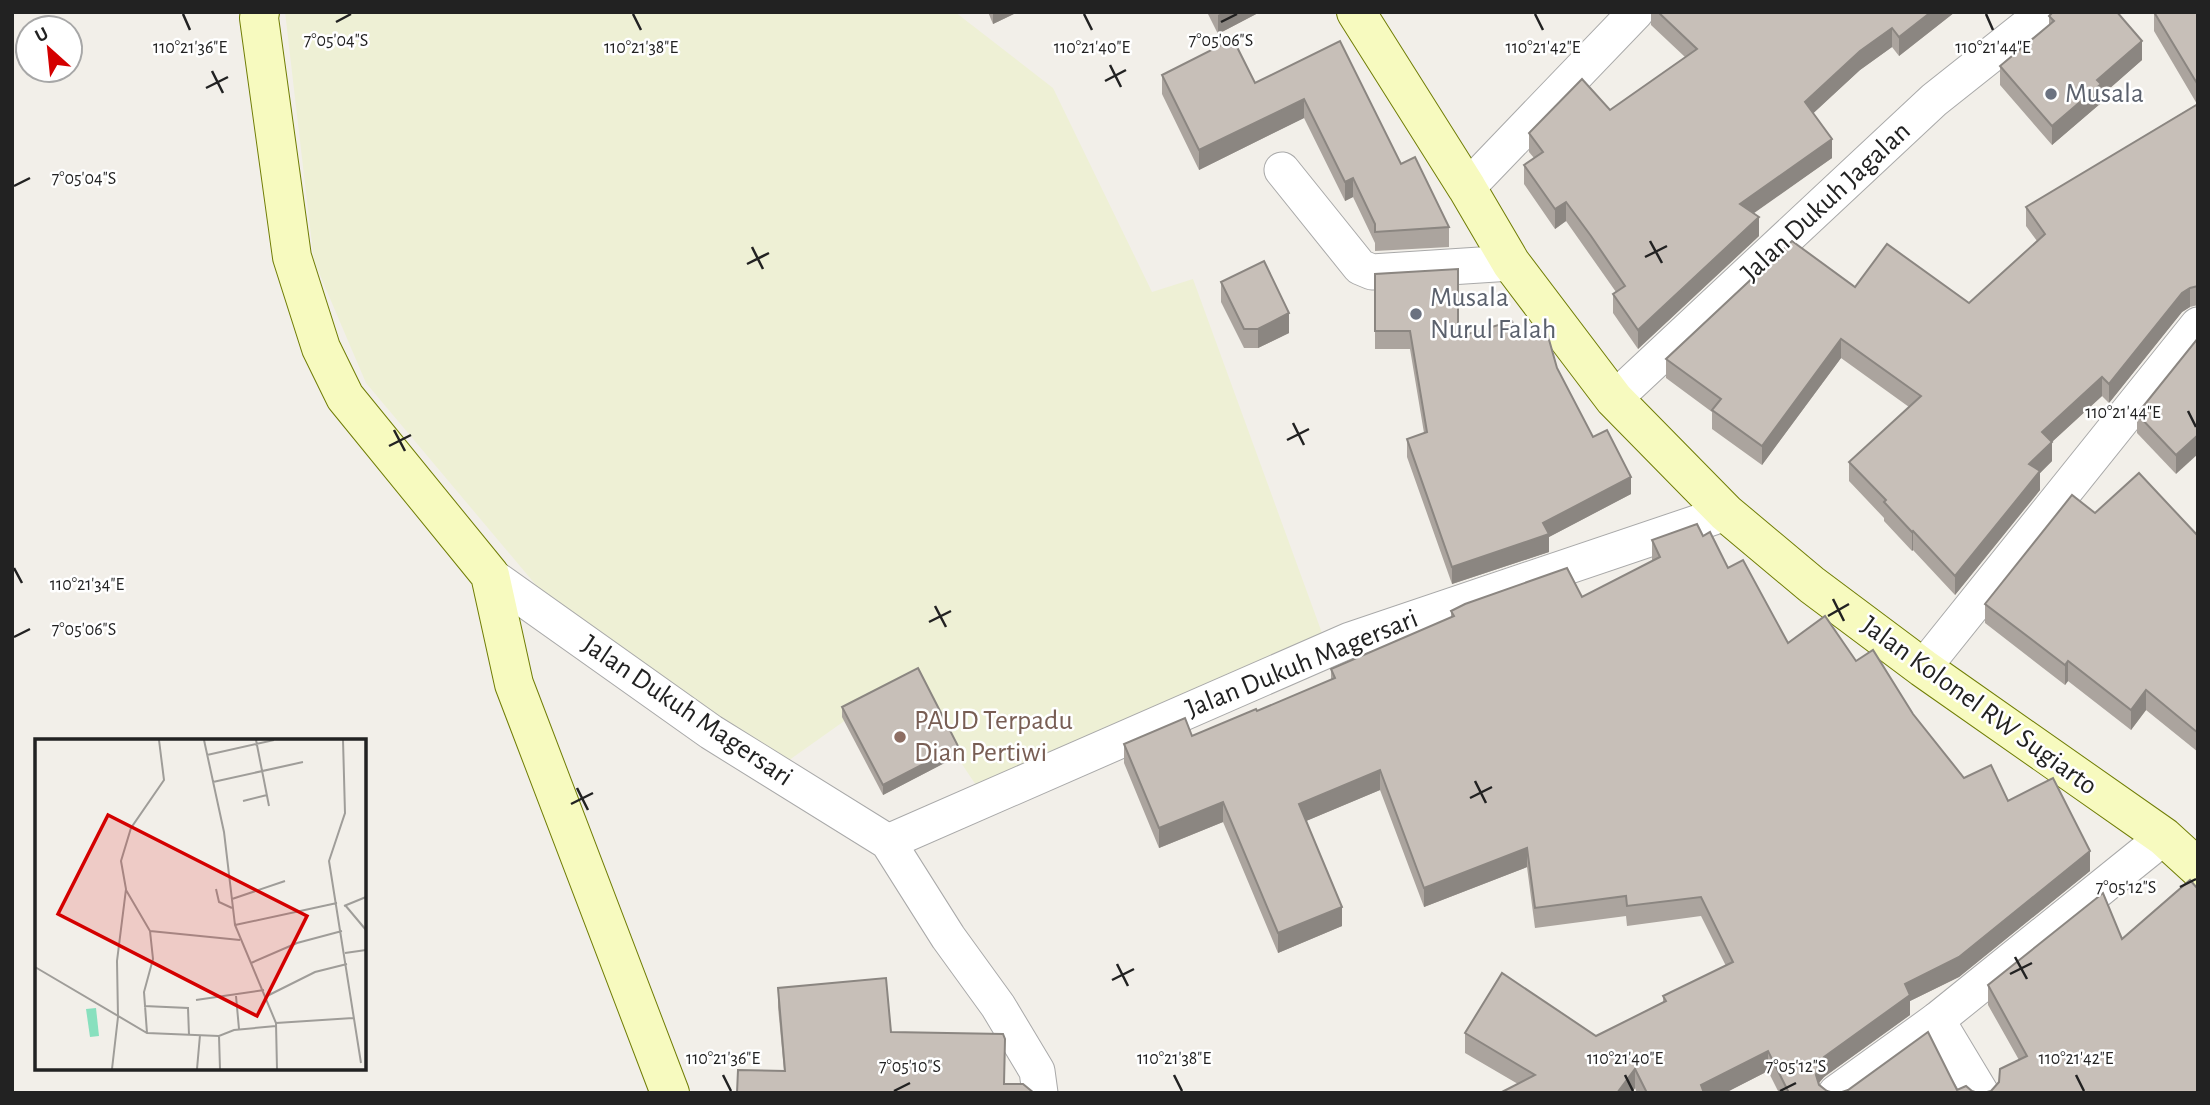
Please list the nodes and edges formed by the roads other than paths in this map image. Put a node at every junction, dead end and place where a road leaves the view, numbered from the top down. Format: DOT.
graph roads {
  1 [pos="260,12"];
  2 [pos="1356,12"];
  3 [pos="1636,12"];
  4 [pos="2045,12"];
  5 [pos="1282,170"];
  6 [pos="1467,188"];
  7 [pos="1511,263"];
  8 [pos="2198,325"];
  9 [pos="1614,400"];
  10 [pos="1726,513"];
  11 [pos="490,575"];
  12 [pos="1923,668"];
  13 [pos="2164,837"];
  14 [pos="888,842"];
  15 [pos="2198,867"];
  16 [pos="1937,1020"];
  17 [pos="670,1093"];
  18 [pos="1040,1093"];
  19 [pos="1836,1093"];
  20 [pos="1982,1093"];
  1 -- 11 [label="main road"];
  2 -- 6 [label="main road, Jalan Kolonel RW Sugiarto"];
  3 -- 6 [label="street"];
  4 -- 9 [label="street, Jalan Dukuh Jagalan"];
  5 -- 7 [label="street"];
  6 -- 7 [label="main road, Jalan Kolonel RW Sugiarto"];
  7 -- 9 [label="main road, Jalan Kolonel RW Sugiarto"];
  8 -- 12 [label="street"];
  9 -- 10 [label="main road, Jalan Kolonel RW Sugiarto"];
  10 -- 12 [label="main road, Jalan Kolonel RW Sugiarto"];
  10 -- 14 [label="street, Jalan Dukuh Magersari"];
  11 -- 14 [label="street, Jalan Dukuh Magersari"];
  11 -- 17 [label="main road"];
  12 -- 13 [label="main road, Jalan Kolonel RW Sugiarto"];
  13 -- 15 [label="main road, Jalan Kolonel RW Sugiarto"];
  13 -- 16 [label="street"];
  14 -- 18 [label="street, Jalan Dukuh Magersari"];
  16 -- 19 [label="street"];
  16 -- 20 [label="street"];
}
